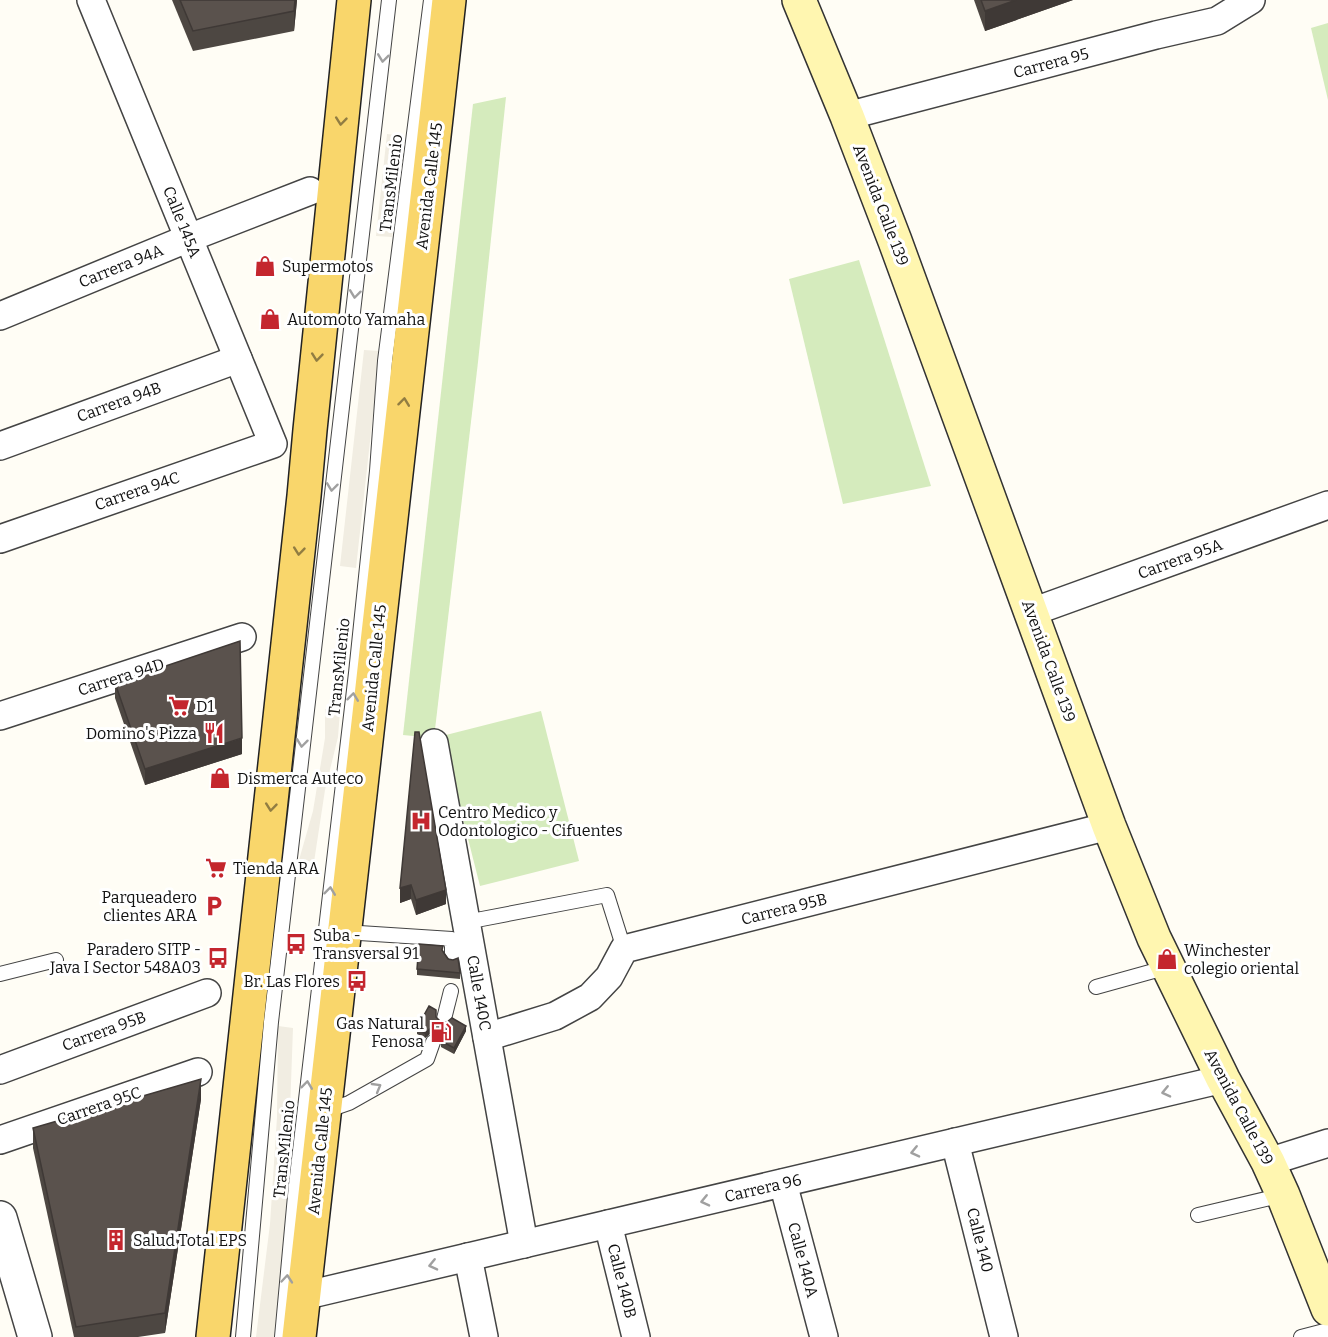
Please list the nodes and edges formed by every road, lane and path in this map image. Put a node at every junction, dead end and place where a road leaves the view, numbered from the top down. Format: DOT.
graph roads {
  1 [pos="91,0"];
  2 [pos="354,0"];
  3 [pos="389,0"];
  4 [pos="431,0"];
  5 [pos="448,0"];
  6 [pos="799,0"];
  7 [pos="1251,0"];
  8 [pos="847,116"];
  9 [pos="310,191"];
  10 [pos="189,238"];
  11 [pos="0,316"];
  12 [pos="238,359"];
  13 [pos="273,444"];
  14 [pos="0,446"];
  15 [pos="1328,505"];
  16 [pos="0,539"];
  17 [pos="1032,612"];
  18 [pos="242,637"];
  19 [pos="0,716"];
  20 [pos="434,743"];
  21 [pos="1109,826"];
  22 [pos="466,922"];
  23 [pos="344,932"];
  24 [pos="624,950"];
  25 [pos="452,956"];
  26 [pos="56,960"];
  27 [pos="1168,967"];
  28 [pos="0,974"];
  29 [pos="1096,987"];
  30 [pos="451,991"];
  31 [pos="207,993"];
  32 [pos="444,1019"];
  33 [pos="487,1037"];
  34 [pos="432,1042"];
  35 [pos="0,1070"];
  36 [pos="198,1072"];
  37 [pos="1223,1079"];
  38 [pos="324,1112"];
  39 [pos="0,1140"];
  40 [pos="956,1142"];
  41 [pos="1328,1143"];
  42 [pos="1268,1162"];
  43 [pos="783,1183"];
  44 [pos="1283,1195"];
  45 [pos="1198,1215"];
  46 [pos="0,1218"];
  47 [pos="608,1224"];
  48 [pos="524,1244"];
  49 [pos="468,1257"];
  50 [pos="303,1296"];
  51 [pos="1328,1309"];
  52 [pos="1328,1330"];
  53 [pos="35,1337"];
  54 [pos="213,1337"];
  55 [pos="243,1337"];
  56 [pos="282,1337"];
  57 [pos="299,1337"];
  58 [pos="484,1337"];
  59 [pos="636,1337"];
  60 [pos="824,1337"];
  61 [pos="1004,1337"];
  62 [pos="1300,1337"];
  1 -- 10 [label="street, Calle 145A"];
  2 -- 54 [label="main road, one-way"];
  3 -- 55 [label="lane, TransMilenio, one-way"];
  56 -- 4 [label="lane, TransMilenio, one-way"];
  23 -- 5 [label="main road, Avenida Calle 145, one-way"];
  6 -- 8 [label="main road, Avenida Calle 139"];
  7 -- 8 [label="street, Carrera 95"];
  8 -- 17 [label="main road, Avenida Calle 139"];
  9 -- 10 [label="street, Carrera 94A"];
  10 -- 11 [label="street, Carrera 94A"];
  10 -- 12 [label="street, Calle 145A"];
  12 -- 13 [label="street, Calle 145A"];
  12 -- 14 [label="street, Carrera 94B"];
  13 -- 16 [label="street, Carrera 94C"];
  15 -- 17 [label="street, Carrera 95A"];
  17 -- 21 [label="main road, Avenida Calle 139"];
  18 -- 19 [label="street, Carrera 94D"];
  20 -- 22 [label="street, Calle 140C"];
  21 -- 24 [label="street, Carrera 95B"];
  21 -- 27 [label="main road, Avenida Calle 139"];
  22 -- 24 [label="lane"];
  22 -- 33 [label="street, Calle 140C"];
  23 -- 25 [label="lane"];
  23 -- 38 [label="main road, Avenida Calle 145"];
  24 -- 33 [label="street"];
  26 -- 28 [label="lane"];
  27 -- 29 [label="lane"];
  27 -- 37 [label="main road, Avenida Calle 139"];
  30 -- 32 [label="lane"];
  31 -- 35 [label="street, Carrera 95B"];
  33 -- 48 [label="street, Calle 140C"];
  38 -- 34 [label="lane, one-way"];
  36 -- 39 [label="street, Carrera 95C"];
  37 -- 40 [label="street, Carrera 96, one-way"];
  37 -- 42 [label="main road, Avenida Calle 139"];
  38 -- 50 [label="main road, Avenida Calle 145"];
  40 -- 43 [label="street, Carrera 96, one-way"];
  40 -- 61 [label="street, Calle 140"];
  41 -- 42 [label="street"];
  42 -- 44 [label="main road, Avenida Calle 139"];
  43 -- 47 [label="street, Carrera 96, one-way"];
  43 -- 60 [label="street, Calle 140A"];
  44 -- 45 [label="lane"];
  44 -- 51 [label="main road, Avenida Calle 139"];
  46 -- 53 [label="street"];
  47 -- 48 [label="street, Carrera 96"];
  47 -- 59 [label="street, Calle 140B"];
  48 -- 49 [label="street, Carrera 96"];
  49 -- 50 [label="street, Carrera 96, one-way"];
  49 -- 58 [label="street"];
  50 -- 57 [label="main road, Avenida Calle 145"];
  52 -- 62 [label="lane"];
}
